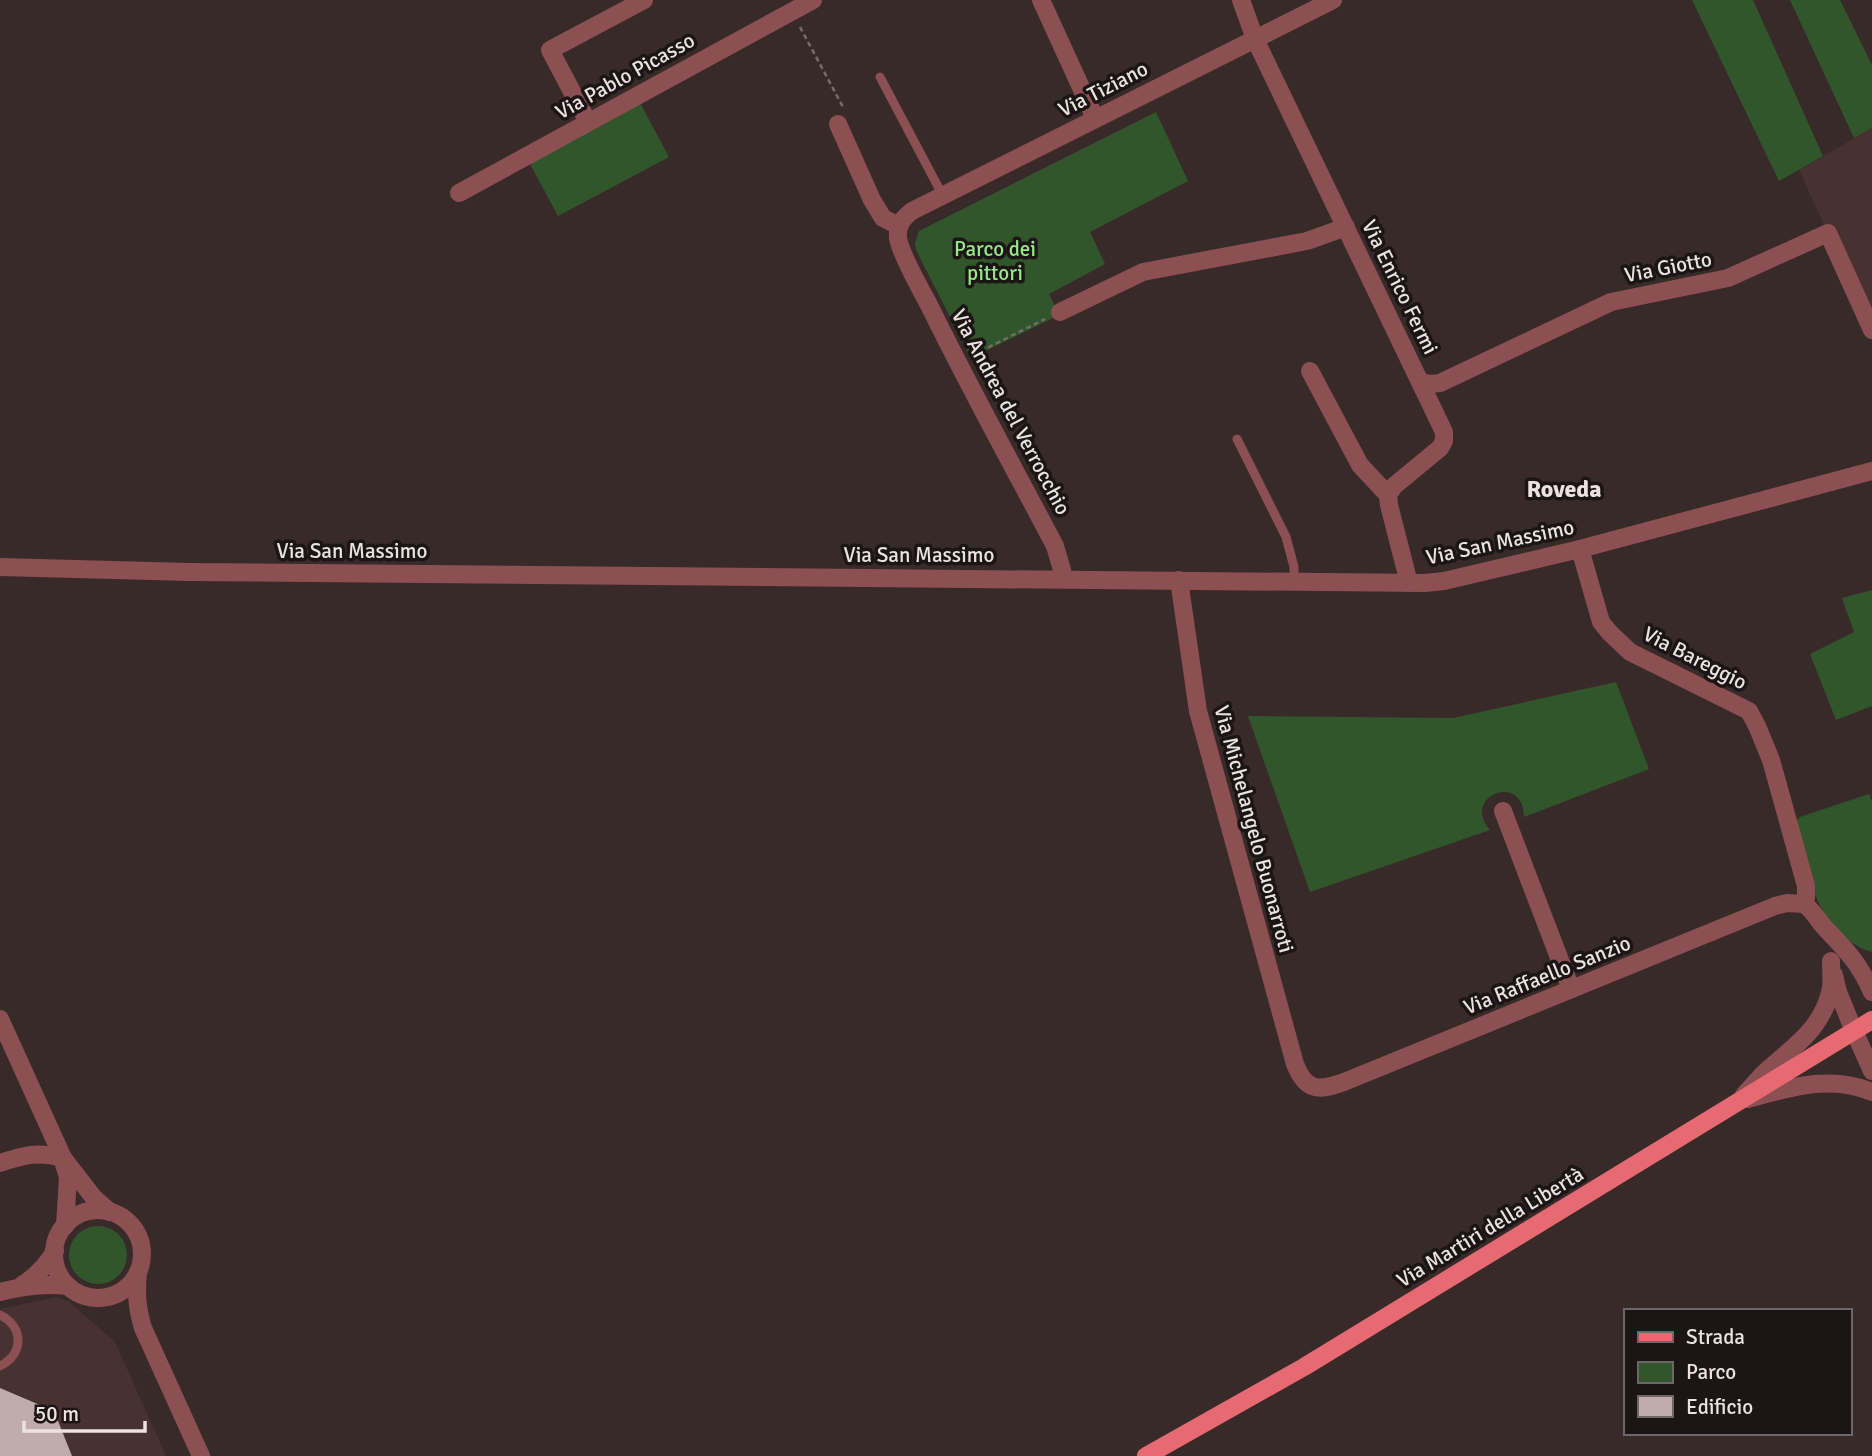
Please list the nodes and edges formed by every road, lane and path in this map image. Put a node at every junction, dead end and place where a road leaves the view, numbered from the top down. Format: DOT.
graph roads {
  1 [pos="643,0"];
  2 [pos="813,0"];
  3 [pos="1041,0"];
  4 [pos="1241,0"];
  5 [pos="1333,0"];
  6 [pos="792,11"];
  7 [pos="1255,39"];
  8 [pos="880,77"];
  9 [pos="1096,118"];
  10 [pos="588,122"];
  11 [pos="838,124"];
  12 [pos="459,193"];
  13 [pos="943,196"];
  14 [pos="899,226"];
  15 [pos="1346,227"];
  16 [pos="1060,312"];
  17 [pos="1872,330"];
  18 [pos="957,362"];
  19 [pos="1310,372"];
  20 [pos="1421,382"];
  21 [pos="1237,439"];
  22 [pos="1872,471"];
  23 [pos="1388,495"];
  24 [pos="1580,549"];
  25 [pos="1548,556"];
  26 [pos="0,567"];
  27 [pos="1063,579"];
  28 [pos="1179,580"];
  29 [pos="1294,581"];
  30 [pos="1589,582"];
  31 [pos="1409,583"];
  32 [pos="1503,811"];
  33 [pos="1804,904"];
  34 [pos="1824,927"];
  35 [pos="1839,942"];
  36 [pos="1872,960"];
  37 [pos="1830,961"];
  38 [pos="1572,989"];
  39 [pos="1872,992"];
  40 [pos="0,1019"];
  41 [pos="1872,1020"];
  42 [pos="1854,1031"];
  43 [pos="1872,1070"];
  44 [pos="1307,1084"];
  45 [pos="1872,1092"];
  46 [pos="1738,1102"];
  47 [pos="63,1158"];
  48 [pos="2,1162"];
  49 [pos="110,1212"];
  50 [pos="65,1226"];
  51 [pos="55,1251"];
  52 [pos="138,1272"];
  53 [pos="68,1286"];
  54 [pos="19,1287"];
  55 [pos="0,1292"];
  56 [pos="97,1298"];
  57 [pos="0,1315"];
  58 [pos="143,1328"];
  59 [pos="0,1366"];
  60 [pos="201,1456"];
  61 [pos="1146,1456"];
  1 -- 10 [label="street"];
  2 -- 6 [label="street, Via Pablo Picasso"];
  3 -- 9 [label="street"];
  4 -- 7 [label="street, Via Enrico Fermi"];
  5 -- 7 [label="street, Via Tiziano"];
  6 -- 10 [label="street, Via Pablo Picasso"];
  6 -- 11 [label="path"];
  7 -- 9 [label="street, Via Tiziano"];
  7 -- 15 [label="street, Via Enrico Fermi"];
  8 -- 13 [label="lane"];
  9 -- 13 [label="street, Via Tiziano"];
  10 -- 12 [label="street, Via Pablo Picasso"];
  11 -- 14 [label="street"];
  13 -- 14 [label="street, Via Tiziano"];
  14 -- 18 [label="street, Via Andrea del Verrocchio"];
  15 -- 16 [label="street"];
  15 -- 20 [label="street, Via Enrico Fermi"];
  16 -- 18 [label="path"];
  17 -- 20 [label="street, Via Giotto"];
  18 -- 27 [label="street, Via Andrea del Verrocchio"];
  19 -- 23 [label="street"];
  20 -- 23 [label="street, Via Enrico Fermi"];
  21 -- 29 [label="lane"];
  22 -- 24 [label="street, Via San Massimo"];
  23 -- 31 [label="street"];
  24 -- 25 [label="street, Via San Massimo"];
  24 -- 30 [label="street, Via Bareggio"];
  25 -- 30 [label="street"];
  25 -- 31 [label="street, Via San Massimo"];
  26 -- 27 [label="street, Via San Massimo"];
  27 -- 28 [label="street, Via San Massimo"];
  28 -- 29 [label="street, Via San Massimo"];
  28 -- 44 [label="street, Via Michelangelo Buonarroti"];
  29 -- 31 [label="street, Via San Massimo"];
  30 -- 33 [label="street, Via Bareggio"];
  32 -- 38 [label="street"];
  33 -- 34 [label="street"];
  33 -- 38 [label="street, Via Raffaello Sanzio"];
  34 -- 35 [label="street"];
  34 -- 37 [label="street"];
  35 -- 36 [label="street"];
  35 -- 39 [label="street"];
  37 -- 42 [label="street"];
  37 -- 46 [label="street"];
  38 -- 44 [label="street, Via Raffaello Sanzio"];
  40 -- 47 [label="street"];
  41 -- 42 [label="main road, Via Martiri della Libertà"];
  42 -- 43 [label="street"];
  42 -- 46 [label="main road, Via Martiri della Libertà"];
  45 -- 46 [label="street"];
  46 -- 61 [label="main road, Via Martiri della Libertà"];
  47 -- 48 [label="street"];
  47 -- 49 [label="street"];
  47 -- 50 [label="street"];
  49 -- 50 [label="street"];
  49 -- 52 [label="street"];
  50 -- 51 [label="street"];
  51 -- 53 [label="street"];
  51 -- 54 [label="street"];
  52 -- 56 [label="street"];
  52 -- 58 [label="street"];
  53 -- 54 [label="street"];
  53 -- 56 [label="street"];
  54 -- 55 [label="street"];
  56 -- 58 [label="street"];
  57 -- 59 [label="lane"];
  58 -- 60 [label="street"];
}
